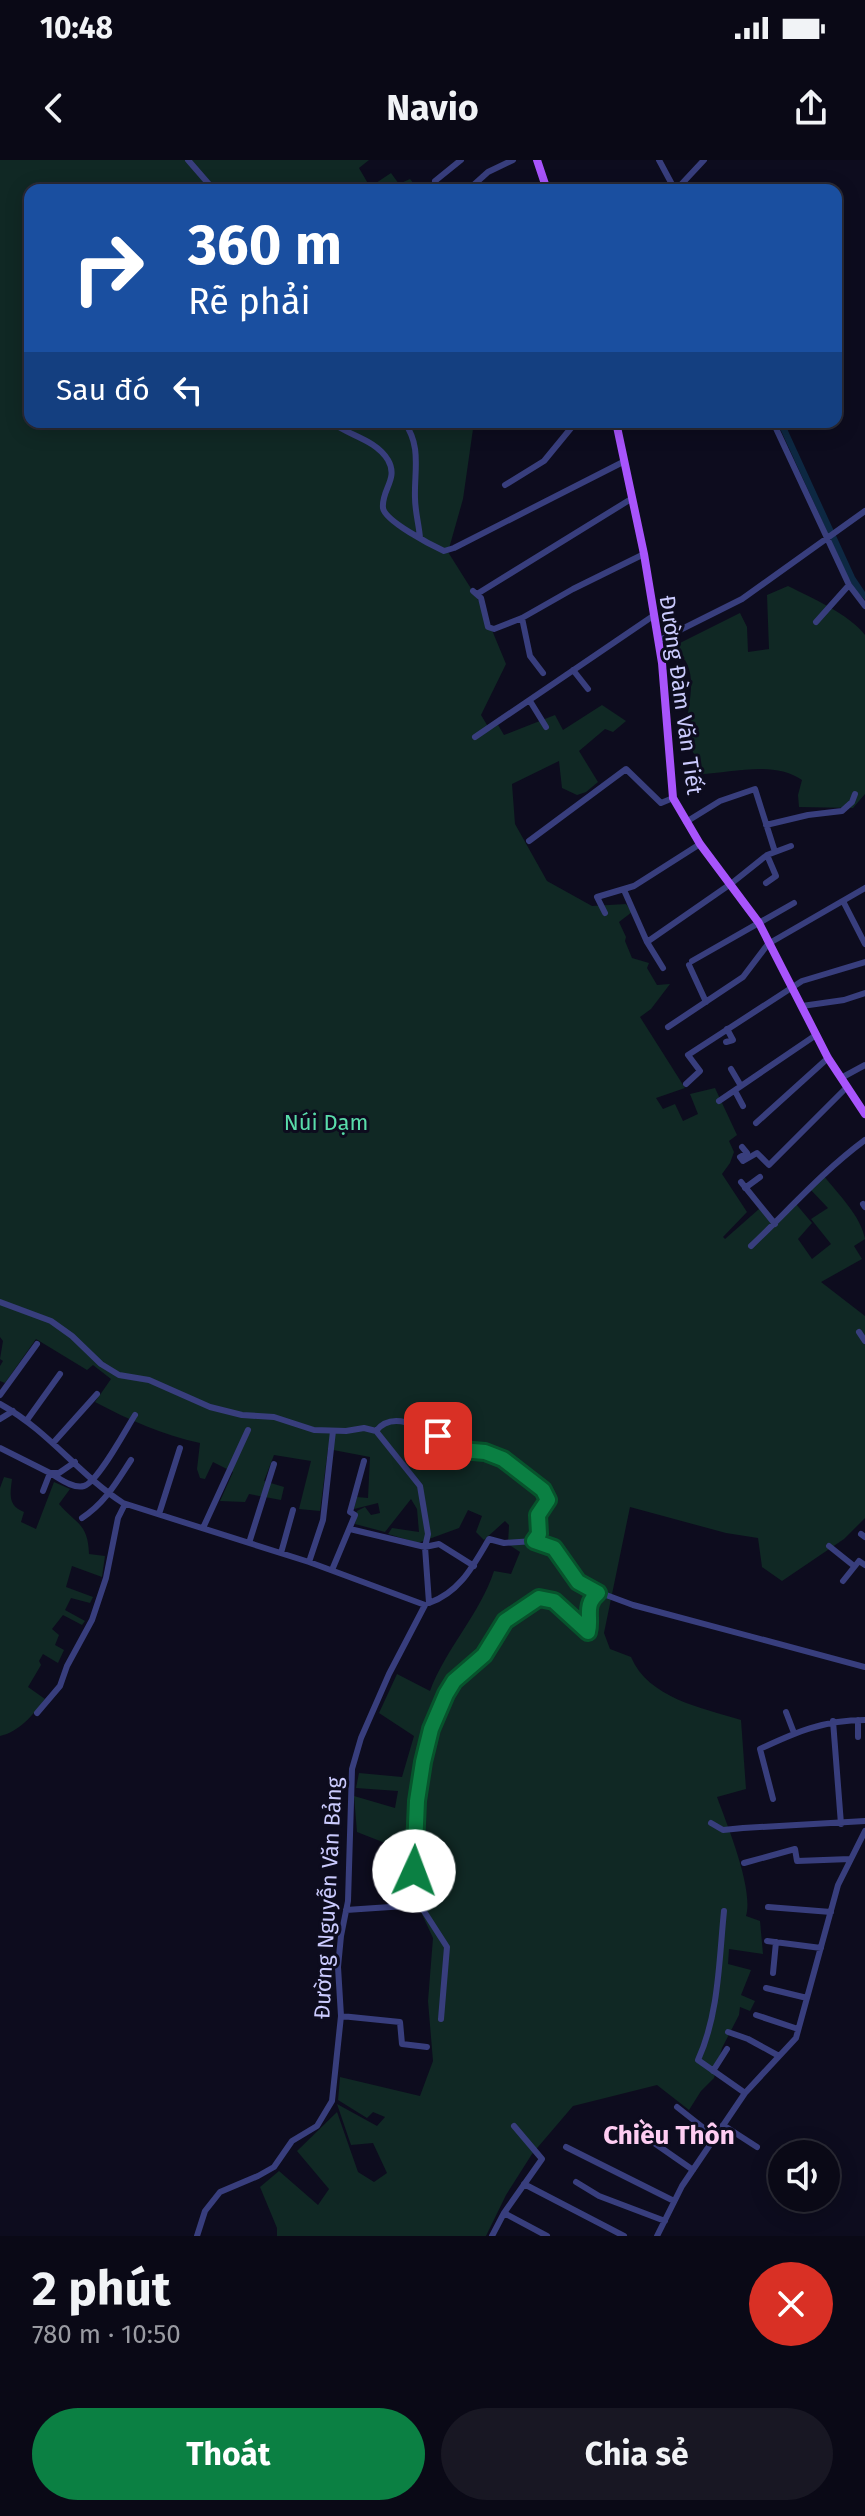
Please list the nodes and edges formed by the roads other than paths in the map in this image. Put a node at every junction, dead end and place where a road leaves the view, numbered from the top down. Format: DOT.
graph roads {
  1 [pos="188,160"];
  2 [pos="461,160"];
  3 [pos="513,160"];
  4 [pos="537,160"];
  5 [pos="659,160"];
  6 [pos="704,160"];
  7 [pos="435,181"];
  8 [pos="209,184"];
  9 [pos="475,184"];
  10 [pos="545,184"];
  11 [pos="673,184"];
  12 [pos="682,184"];
  13 [pos="342,428"];
  14 [pos="408,428"];
  15 [pos="571,428"];
  16 [pos="618,428"];
  17 [pos="776,428"];
  18 [pos="623,462"];
  19 [pos="505,485"];
  20 [pos="631,499"];
  21 [pos="865,511"];
  22 [pos="420,538"];
  23 [pos="827,539"];
  24 [pos="644,554"];
  25 [pos="849,585"];
  26 [pos="865,606"];
  27 [pos="653,616"];
  28 [pos="522,618"];
  29 [pos="816,622"];
  30 [pos="658,641"];
  31 [pos="573,670"];
  32 [pos="543,673"];
  33 [pos="588,689"];
  34 [pos="530,701"];
  35 [pos="546,727"];
  36 [pos="475,737"];
  37 [pos="855,794"];
  38 [pos="673,798"];
  39 [pos="686,822"];
  40 [pos="766,825"];
  41 [pos="529,841"];
  42 [pos="700,844"];
  43 [pos="791,846"];
  44 [pos="775,852"];
  45 [pos="767,855"];
  46 [pos="732,883"];
  47 [pos="766,883"];
  48 [pos="865,888"];
  49 [pos="624,890"];
  50 [pos="843,901"];
  51 [pos="794,903"];
  52 [pos="605,913"];
  53 [pos="759,923"];
  54 [pos="647,942"];
  55 [pos="768,944"];
  56 [pos="865,944"];
  57 [pos="865,962"];
  58 [pos="663,968"];
  59 [pos="792,986"];
  60 [pos="865,993"];
  61 [pos="706,1002"];
  62 [pos="802,1006"];
  63 [pos="668,1027"];
  64 [pos="727,1029"];
  65 [pos="816,1035"];
  66 [pos="726,1042"];
  67 [pos="828,1058"];
  68 [pos="865,1065"];
  69 [pos="731,1069"];
  70 [pos="841,1078"];
  71 [pos="686,1084"];
  72 [pos="847,1087"];
  73 [pos="738,1088"];
  74 [pos="719,1101"];
  75 [pos="743,1106"];
  76 [pos="865,1114"];
  77 [pos="756,1123"];
  78 [pos="865,1140"];
  79 [pos="742,1147"];
  80 [pos="760,1177"];
  81 [pos="775,1224"];
  82 [pos="751,1246"];
  83 [pos="0,1302"];
  84 [pos="859,1332"];
  85 [pos="865,1341"];
  86 [pos="37,1344"];
  87 [pos="60,1374"];
  88 [pos="97,1394"];
  89 [pos="0,1395"];
  90 [pos="0,1404"];
  91 [pos="13,1411"];
  92 [pos="135,1415"];
  93 [pos="0,1419"];
  94 [pos="27,1420"];
  95 [pos="248,1430"];
  96 [pos="333,1431"];
  97 [pos="376,1431"];
  98 [pos="54,1442"];
  99 [pos="0,1448"];
  100 [pos="180,1448"];
  101 [pos="131,1460"];
  102 [pos="364,1461"];
  103 [pos="75,1462"];
  104 [pos="274,1464"];
  105 [pos="50,1473"];
  106 [pos="94,1480"];
  107 [pos="43,1491"];
  108 [pos="109,1494"];
  109 [pos="125,1504"];
  110 [pos="293,1510"];
  111 [pos="159,1514"];
  112 [pos="82,1518"];
  113 [pos="203,1528"];
  114 [pos="350,1529"];
  115 [pos="534,1541"];
  116 [pos="249,1543"];
  117 [pos="829,1546"];
  118 [pos="425,1547"];
  119 [pos="281,1553"];
  120 [pos="309,1562"];
  121 [pos="865,1565"];
  122 [pos="474,1566"];
  123 [pos="854,1566"];
  124 [pos="332,1570"];
  125 [pos="843,1581"];
  126 [pos="598,1593"];
  127 [pos="427,1604"];
  128 [pos="865,1667"];
  129 [pos="786,1712"];
  130 [pos="37,1713"];
  131 [pos="861,1720"];
  132 [pos="833,1721"];
  133 [pos="794,1733"];
  134 [pos="858,1737"];
  135 [pos="773,1799"];
  136 [pos="865,1821"];
  137 [pos="711,1823"];
  138 [pos="841,1824"];
  139 [pos="865,1831"];
  140 [pos="850,1859"];
  141 [pos="744,1863"];
  142 [pos="420,1905"];
  143 [pos="768,1907"];
  144 [pos="346,1910"];
  145 [pos="724,1911"];
  146 [pos="831,1912"];
  147 [pos="767,1941"];
  148 [pos="776,1942"];
  149 [pos="821,1948"];
  150 [pos="773,1973"];
  151 [pos="766,1988"];
  152 [pos="807,1998"];
  153 [pos="756,2015"];
  154 [pos="341,2016"];
  155 [pos="441,2019"];
  156 [pos="798,2029"];
  157 [pos="728,2032"];
  158 [pos="427,2047"];
  159 [pos="727,2049"];
  160 [pos="779,2056"];
  161 [pos="713,2071"];
  162 [pos="745,2093"];
  163 [pos="677,2107"];
  164 [pos="723,2125"];
  165 [pos="514,2126"];
  166 [pos="715,2137"];
  167 [pos="647,2138"];
  168 [pos="566,2147"];
  169 [pos="757,2147"];
  170 [pos="693,2170"];
  171 [pos="576,2182"];
  172 [pos="524,2184"];
  173 [pos="674,2201"];
  174 [pos="504,2213"];
  175 [pos="665,2221"];
  176 [pos="197,2236"];
  177 [pos="492,2236"];
  178 [pos="547,2236"];
  179 [pos="624,2236"];
  180 [pos="657,2236"];
  1 -- 8 [label="street"];
  2 -- 7 [label="street"];
  3 -- 9 [label="street"];
  4 -- 10 [label="main road"];
  5 -- 11 [label="street"];
  6 -- 12 [label="street"];
  13 -- 22 [label="street"];
  14 -- 22 [label="street"];
  15 -- 19 [label="street"];
  16 -- 18 [label="main road, Đường Đàm Văn Tiết"];
  17 -- 23 [label="street"];
  18 -- 20 [label="main road, Đường Đàm Văn Tiết"];
  18 -- 22 [label="street"];
  20 -- 24 [label="main road, Đường Đàm Văn Tiết"];
  20 -- 28 [label="street"];
  21 -- 23 [label="street"];
  23 -- 25 [label="street"];
  23 -- 30 [label="street"];
  24 -- 27 [label="main road, Đường Đàm Văn Tiết"];
  24 -- 28 [label="street"];
  25 -- 26 [label="street"];
  25 -- 29 [label="street"];
  27 -- 30 [label="main road, Đường Đàm Văn Tiết"];
  27 -- 31 [label="street"];
  28 -- 32 [label="street"];
  30 -- 38 [label="main road, Đường Đàm Văn Tiết"];
  31 -- 33 [label="street"];
  31 -- 34 [label="street"];
  34 -- 35 [label="street"];
  34 -- 36 [label="street"];
  37 -- 40 [label="street"];
  38 -- 39 [label="main road, Đường Đàm Văn Tiết"];
  38 -- 41 [label="street"];
  39 -- 40 [label="street"];
  39 -- 42 [label="main road, Đường Đàm Văn Tiết"];
  40 -- 44 [label="street"];
  42 -- 46 [label="main road, Đường Đàm Văn Tiết"];
  42 -- 49 [label="street"];
  43 -- 44 [label="street"];
  44 -- 45 [label="street"];
  45 -- 46 [label="street"];
  45 -- 47 [label="street"];
  46 -- 53 [label="main road, Đường Đàm Văn Tiết"];
  46 -- 54 [label="street"];
  48 -- 50 [label="street"];
  49 -- 52 [label="street"];
  49 -- 54 [label="street"];
  50 -- 55 [label="street"];
  50 -- 56 [label="street"];
  51 -- 53 [label="street"];
  53 -- 55 [label="main road, Đường Đàm Văn Tiết"];
  53 -- 61 [label="street"];
  54 -- 58 [label="street"];
  55 -- 59 [label="main road, Đường Đàm Văn Tiết"];
  55 -- 61 [label="street"];
  57 -- 59 [label="street"];
  59 -- 62 [label="main road, Đường Đàm Văn Tiết"];
  59 -- 64 [label="street"];
  60 -- 62 [label="street"];
  61 -- 63 [label="street"];
  62 -- 65 [label="main road, Đường Đàm Văn Tiết"];
  64 -- 66 [label="street"];
  64 -- 71 [label="street"];
  65 -- 67 [label="main road, Đường Đàm Văn Tiết"];
  65 -- 73 [label="street"];
  67 -- 70 [label="main road, Đường Đàm Văn Tiết"];
  67 -- 77 [label="street"];
  68 -- 70 [label="street"];
  69 -- 73 [label="street"];
  70 -- 72 [label="main road, Đường Đàm Văn Tiết"];
  72 -- 76 [label="main road, Đường Đàm Văn Tiết"];
  72 -- 79 [label="street"];
  73 -- 74 [label="street"];
  73 -- 75 [label="street"];
  78 -- 81 [label="street"];
  80 -- 81 [label="street"];
  81 -- 82 [label="street"];
  83 -- 96 [label="street"];
  84 -- 85 [label="street"];
  86 -- 89 [label="street"];
  87 -- 94 [label="street"];
  88 -- 98 [label="street"];
  90 -- 91 [label="street"];
  91 -- 93 [label="street"];
  91 -- 94 [label="street"];
  92 -- 106 [label="street"];
  94 -- 98 [label="street"];
  95 -- 113 [label="street"];
  96 -- 97 [label="street"];
  96 -- 120 [label="street"];
  97 -- 115 [label="street"];
  97 -- 118 [label="street"];
  98 -- 103 [label="street"];
  99 -- 105 [label="street"];
  100 -- 111 [label="street"];
  101 -- 108 [label="street"];
  102 -- 114 [label="street"];
  103 -- 105 [label="street"];
  103 -- 106 [label="street"];
  104 -- 116 [label="street"];
  105 -- 106 [label="street"];
  105 -- 107 [label="street"];
  106 -- 108 [label="street"];
  108 -- 109 [label="street"];
  108 -- 112 [label="street"];
  109 -- 111 [label="street"];
  109 -- 130 [label="street"];
  110 -- 119 [label="street"];
  111 -- 113 [label="street"];
  113 -- 116 [label="street"];
  114 -- 118 [label="street"];
  114 -- 124 [label="street"];
  115 -- 122 [label="street"];
  115 -- 126 [label="street"];
  116 -- 119 [label="street"];
  117 -- 123 [label="street"];
  118 -- 122 [label="street"];
  118 -- 127 [label="street"];
  119 -- 120 [label="street"];
  120 -- 124 [label="street"];
  121 -- 123 [label="street"];
  122 -- 127 [label="street"];
  123 -- 125 [label="street"];
  124 -- 127 [label="street"];
  126 -- 128 [label="street"];
  126 -- 142 [label="street"];
  127 -- 144 [label="street, Đường Nguyễn Văn Bảng"];
  129 -- 133 [label="street"];
  131 -- 132 [label="street"];
  131 -- 134 [label="street"];
  132 -- 133 [label="street"];
  132 -- 138 [label="street"];
  133 -- 135 [label="street"];
  136 -- 138 [label="street"];
  137 -- 138 [label="street"];
  139 -- 140 [label="street"];
  140 -- 141 [label="street"];
  140 -- 146 [label="street"];
  142 -- 144 [label="street"];
  142 -- 155 [label="street"];
  143 -- 146 [label="street"];
  144 -- 154 [label="street, Đường Nguyễn Văn Bảng"];
  145 -- 161 [label="street"];
  146 -- 149 [label="street"];
  147 -- 148 [label="street"];
  148 -- 149 [label="street"];
  148 -- 150 [label="street"];
  149 -- 152 [label="street"];
  151 -- 152 [label="street"];
  152 -- 156 [label="street"];
  153 -- 156 [label="street"];
  154 -- 158 [label="street"];
  154 -- 176 [label="street, Đường Nguyễn Văn Bảng"];
  156 -- 160 [label="street"];
  157 -- 160 [label="street"];
  159 -- 161 [label="street"];
  160 -- 162 [label="street"];
  161 -- 162 [label="street"];
  162 -- 164 [label="street"];
  163 -- 166 [label="street"];
  164 -- 166 [label="street"];
  164 -- 169 [label="street"];
  165 -- 172 [label="street"];
  166 -- 170 [label="street"];
  167 -- 170 [label="street"];
  168 -- 173 [label="street"];
  170 -- 173 [label="street"];
  171 -- 175 [label="street"];
  172 -- 174 [label="street"];
  172 -- 179 [label="street"];
  173 -- 175 [label="street"];
  174 -- 177 [label="street"];
  174 -- 178 [label="street"];
  175 -- 180 [label="street"];
}
